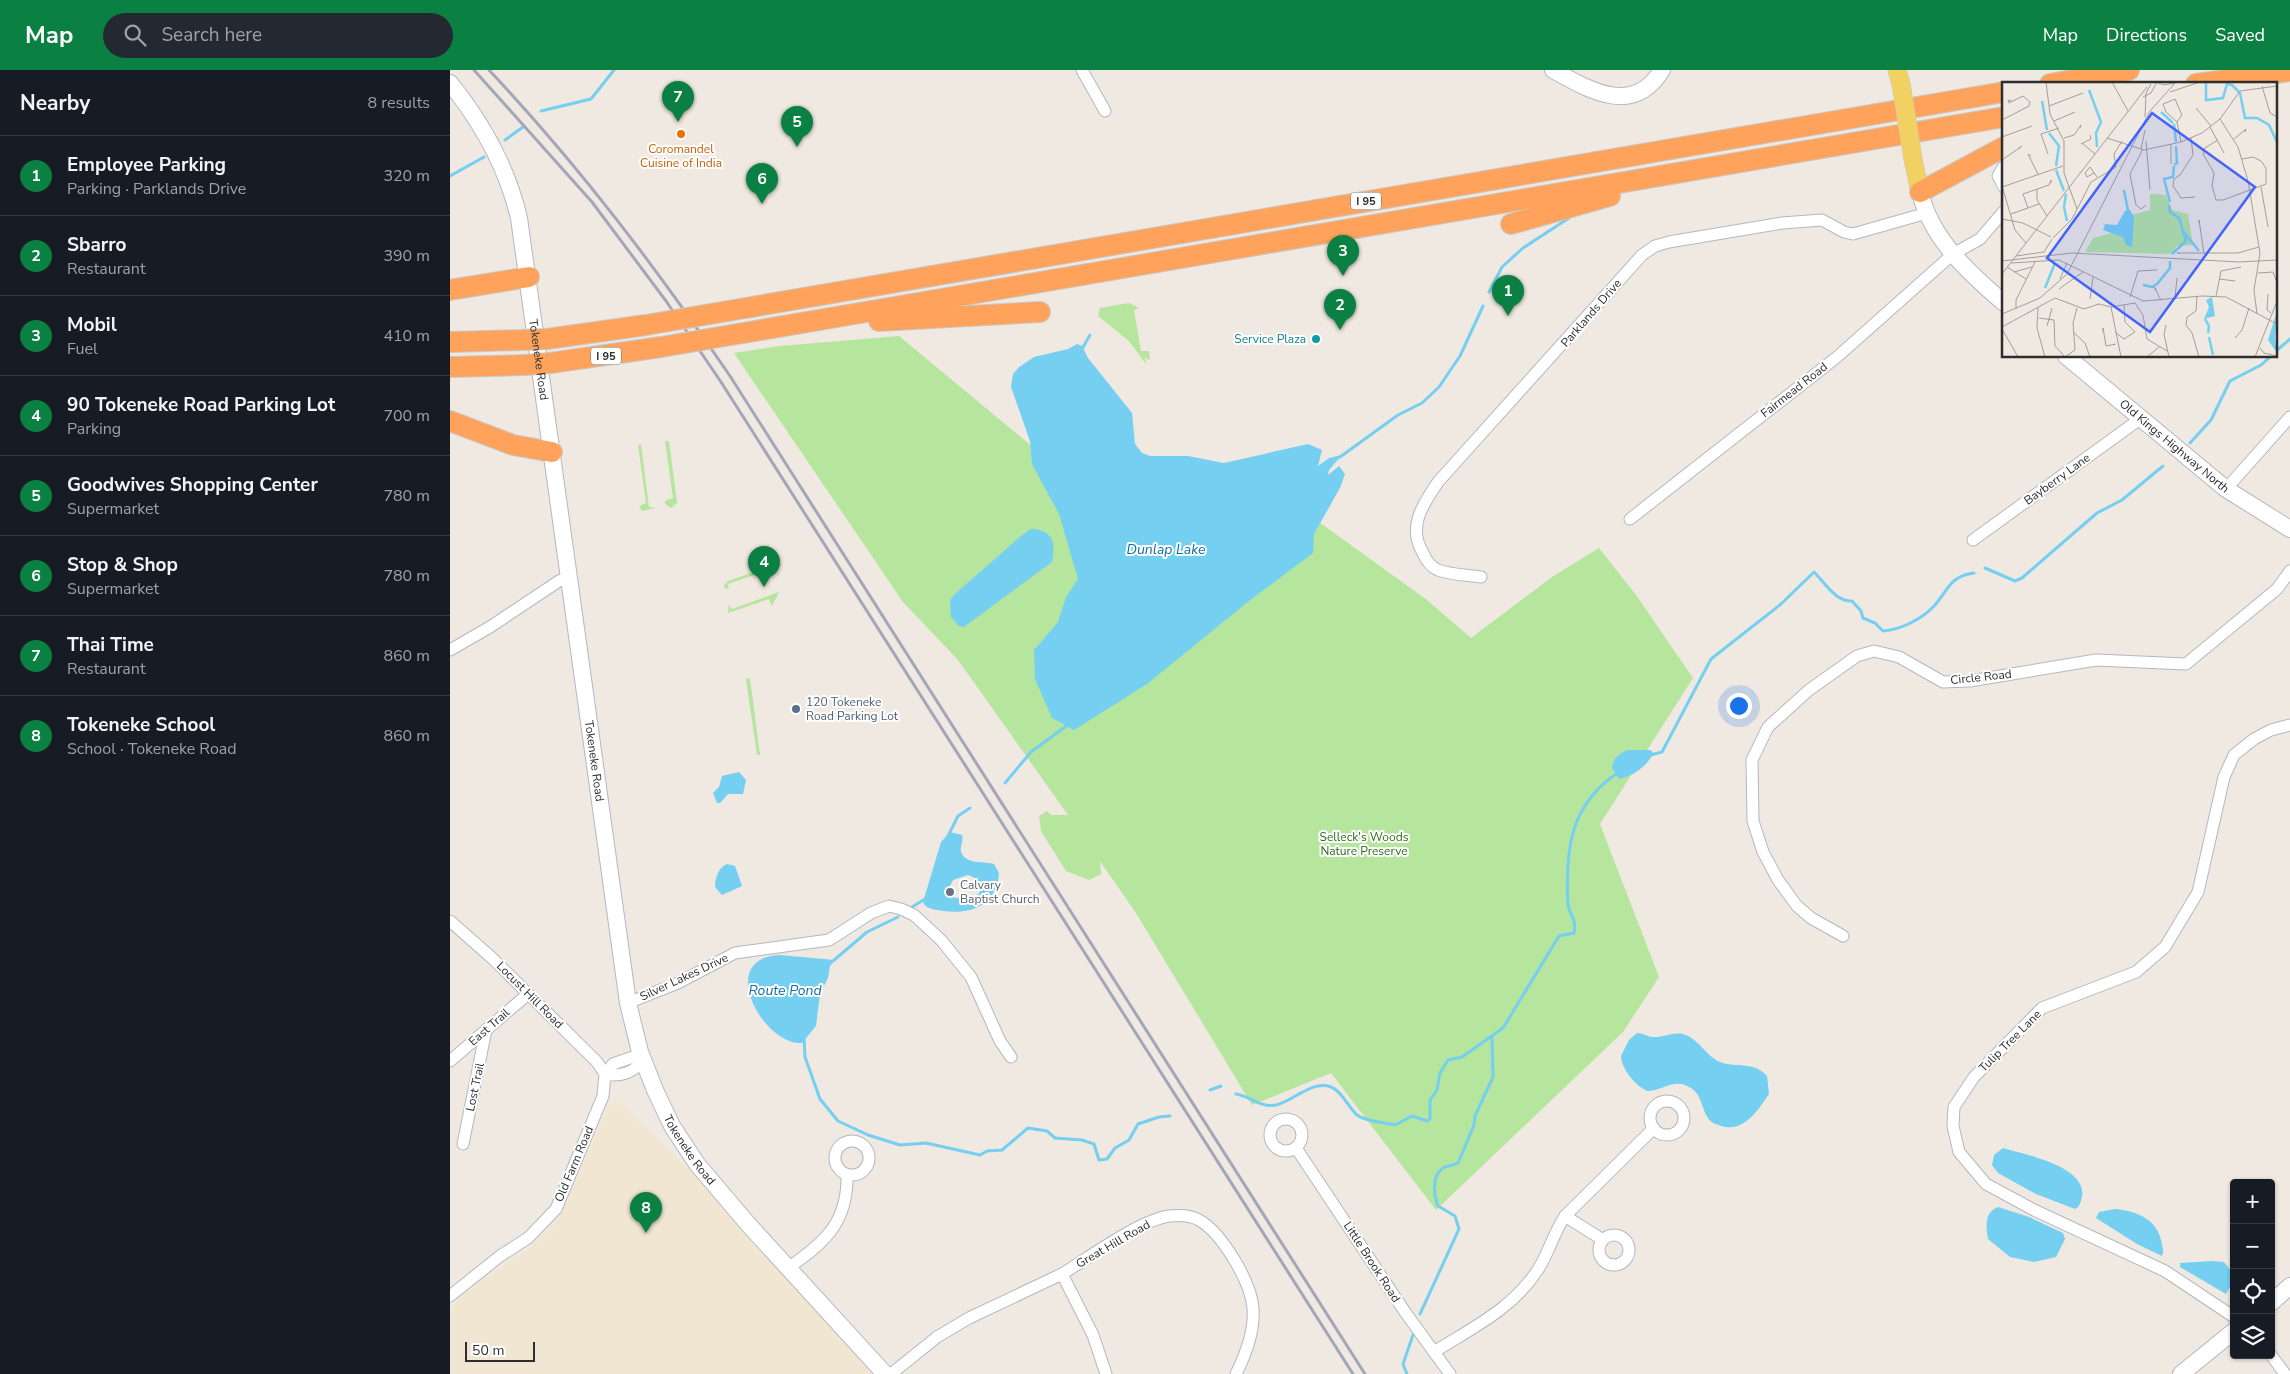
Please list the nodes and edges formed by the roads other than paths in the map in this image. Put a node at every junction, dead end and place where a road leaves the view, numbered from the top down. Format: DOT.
graph roads {
  1 [pos="1082,70"];
  2 [pos="1553,70"];
  3 [pos="1662,70"];
  4 [pos="2096,70"];
  5 [pos="2129,70"];
  6 [pos="2285,71"];
  7 [pos="1899,77"];
  8 [pos="2056,82"];
  9 [pos="2060,82"];
  10 [pos="2210,82"];
  11 [pos="2236,82"];
  12 [pos="450,83"];
  13 [pos="2002,92"];
  14 [pos="1105,111"];
  15 [pos="2002,117"];
  16 [pos="2002,148"];
  17 [pos="1807,150"];
  18 [pos="2002,169"];
  19 [pos="2002,183"];
  20 [pos="1920,192"];
  21 [pos="1927,213"];
  22 [pos="2002,213"];
  23 [pos="1511,224"];
  24 [pos="1953,254"];
  25 [pos="528,278"];
  26 [pos="450,290"];
  27 [pos="2002,301"];
  28 [pos="1040,312"];
  29 [pos="749,332"];
  30 [pos="450,342"];
  31 [pos="2068,358"];
  32 [pos="450,367"];
  33 [pos="2290,416"];
  34 [pos="2140,418"];
  35 [pos="450,421"];
  36 [pos="552,452"];
  37 [pos="2226,489"];
  38 [pos="1630,519"];
  39 [pos="2290,529"];
  40 [pos="1974,540"];
  41 [pos="2290,571"];
  42 [pos="570,576"];
  43 [pos="1481,577"];
  44 [pos="450,650"];
  45 [pos="2290,725"];
  46 [pos="450,921"];
  47 [pos="1844,936"];
  48 [pos="528,994"];
  49 [pos="628,1003"];
  50 [pos="486,1030"];
  51 [pos="1011,1057"];
  52 [pos="642,1060"];
  53 [pos="450,1061"];
  54 [pos="605,1074"];
  55 [pos="1654,1128"];
  56 [pos="463,1144"];
  57 [pos="1296,1148"];
  58 [pos="847,1175"];
  59 [pos="1565,1216"];
  60 [pos="1603,1240"];
  61 [pos="788,1268"];
  62 [pos="1062,1274"];
  63 [pos="2290,1286"];
  64 [pos="450,1296"];
  65 [pos="2275,1299"];
  66 [pos="2230,1314"];
  67 [pos="2230,1334"];
  68 [pos="1434,1352"];
  69 [pos="2274,1359"];
  70 [pos="885,1374"];
  71 [pos="891,1374"];
  72 [pos="1106,1374"];
  73 [pos="1236,1374"];
  74 [pos="1450,1374"];
  75 [pos="2181,1374"];
  76 [pos="2285,1374"];
  1 -- 14 [label="street"];
  2 -- 3 [label="main road"];
  4 -- 8 [label="highway"];
  5 -- 9 [label="highway"];
  6 -- 10 [label="highway"];
  6 -- 11 [label="highway"];
  7 -- 20 [label="main road, bridge"];
  12 -- 25 [label="main road, Tokeneke Road"];
  13 -- 30 [label="highway, I 95, bridge"];
  15 -- 17 [label="highway, I 95"];
  16 -- 20 [label="highway"];
  17 -- 23 [label="highway"];
  17 -- 29 [label="highway, I 95"];
  18 -- 19 [label="street"];
  20 -- 21 [label="main road"];
  21 -- 24 [label="main road"];
  21 -- 43 [label="street, Parklands Drive"];
  22 -- 24 [label="street, Fairmead Road"];
  24 -- 27 [label="main road"];
  24 -- 38 [label="street, Fairmead Road"];
  25 -- 26 [label="highway"];
  25 -- 36 [label="main road, Tokeneke Road"];
  28 -- 29 [label="highway"];
  29 -- 32 [label="highway, I 95, bridge"];
  31 -- 34 [label="main road, Old Kings Highway North"];
  33 -- 37 [label="street"];
  34 -- 37 [label="main road, Old Kings Highway North"];
  34 -- 40 [label="street, Bayberry Lane"];
  35 -- 36 [label="highway"];
  36 -- 42 [label="main road, Tokeneke Road"];
  37 -- 39 [label="main road, Old Kings Highway North"];
  41 -- 47 [label="street, Circle Road"];
  42 -- 44 [label="street"];
  42 -- 49 [label="main road, Tokeneke Road"];
  45 -- 66 [label="street, Tulip Tree Lane"];
  46 -- 48 [label="street, Locust Hill Road"];
  48 -- 50 [label="street, East Trail"];
  48 -- 54 [label="street, Locust Hill Road"];
  49 -- 51 [label="street, Silver Lakes Drive"];
  49 -- 52 [label="main road, Tokeneke Road"];
  50 -- 53 [label="street, East Trail"];
  50 -- 56 [label="street, Lost Trail"];
  52 -- 54 [label="street"];
  52 -- 61 [label="main road, Tokeneke Road"];
  54 -- 64 [label="street, Old Farm Road"];
  55 -- 59 [label="street"];
  57 -- 68 [label="street, Little Brook Road"];
  58 -- 61 [label="street"];
  59 -- 60 [label="street"];
  59 -- 68 [label="street"];
  61 -- 70 [label="main road, Tokeneke Road"];
  62 -- 71 [label="street, Great Hill Road"];
  62 -- 72 [label="street, Great Hill Road"];
  62 -- 73 [label="street, Great Hill Road"];
  63 -- 65 [label="main road"];
  67 -- 75 [label="main road"];
  68 -- 74 [label="street, Little Brook Road"];
  69 -- 76 [label="street"];
}
